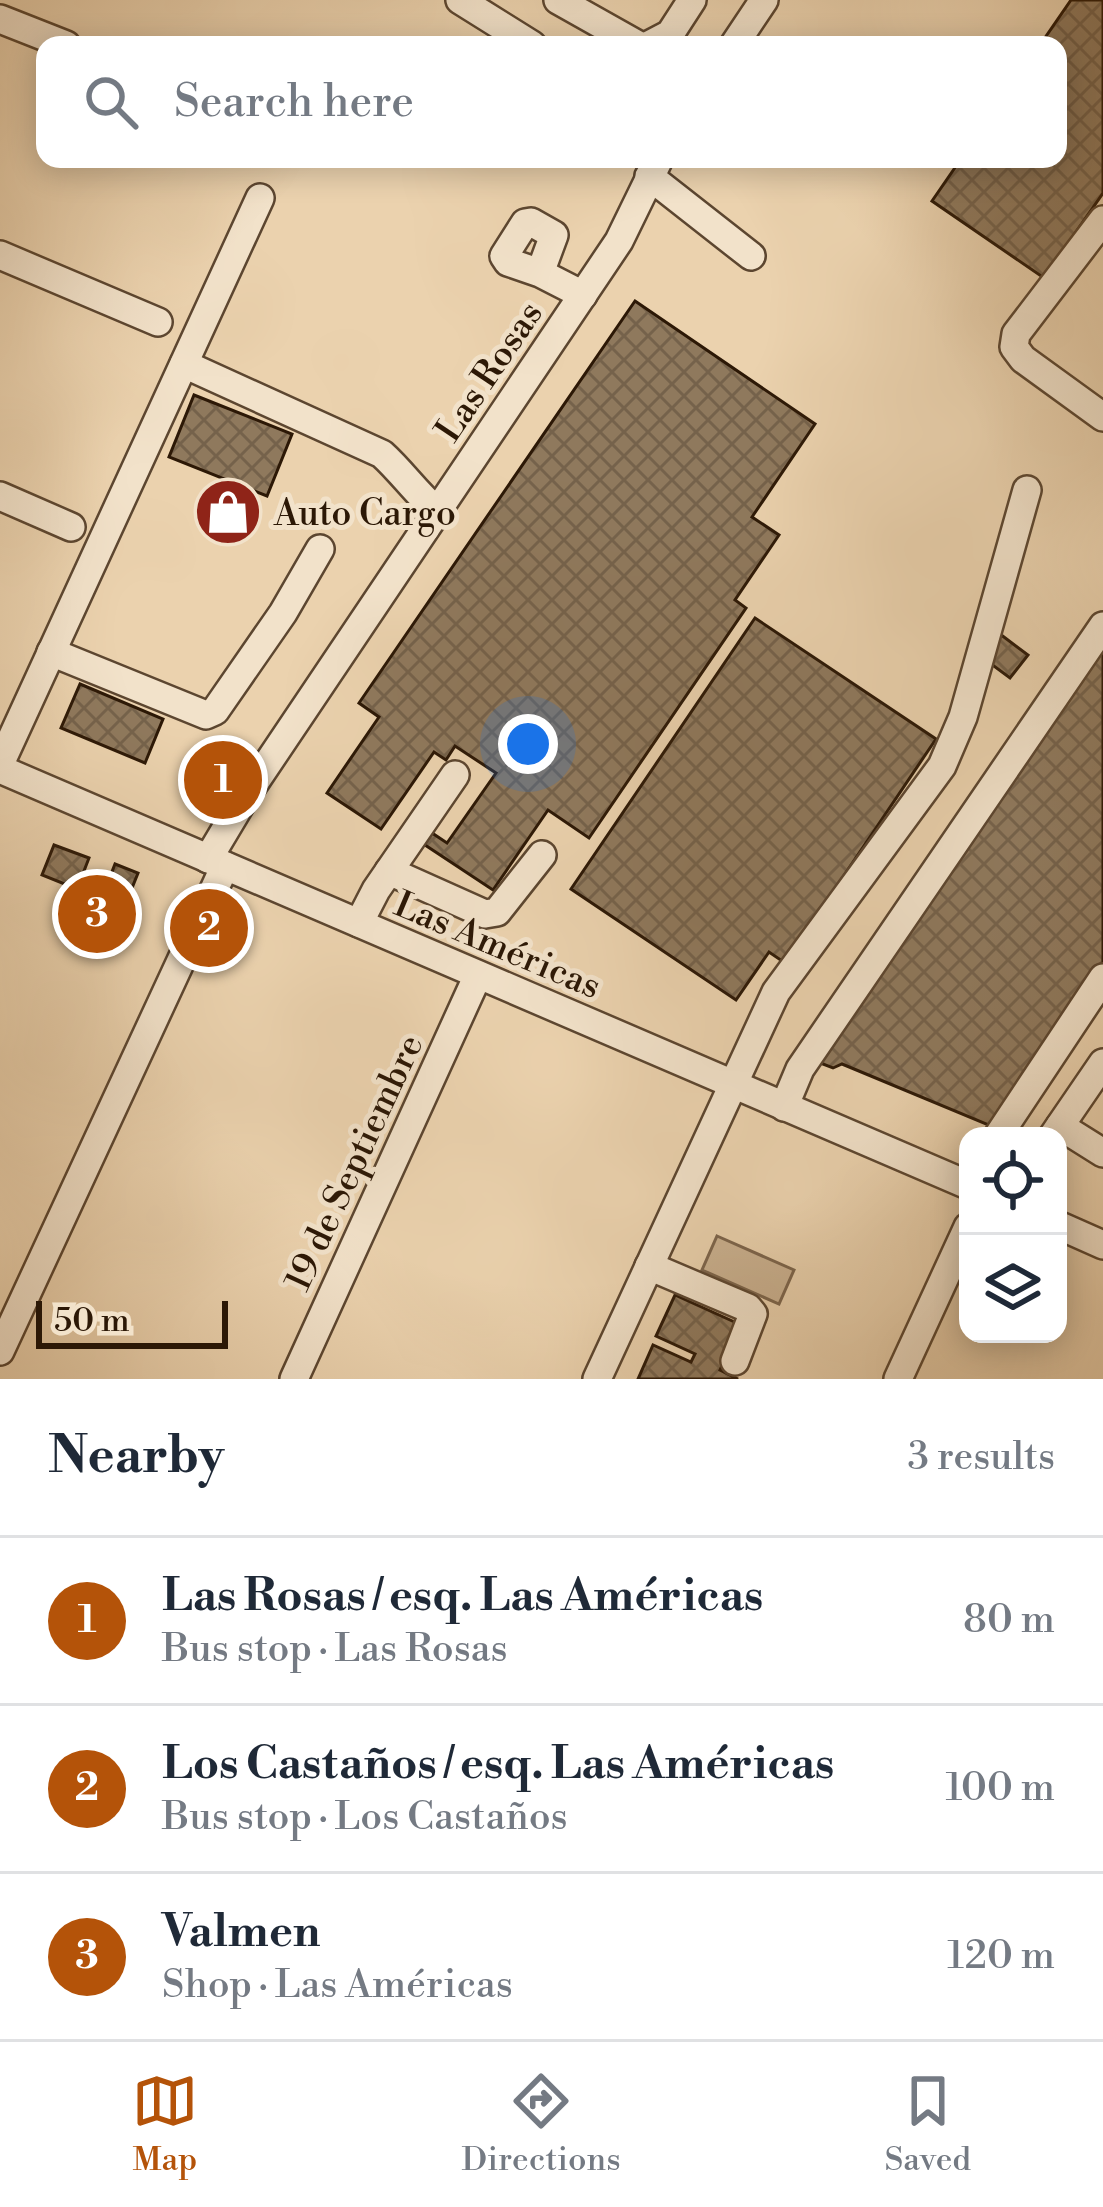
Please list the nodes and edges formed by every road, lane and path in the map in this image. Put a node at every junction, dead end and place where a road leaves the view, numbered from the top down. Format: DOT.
graph roads {
  1 [pos="460,0"];
  2 [pos="559,0"];
  3 [pos="692,0"];
  4 [pos="764,0"];
  5 [pos="0,19"];
  6 [pos="43,36"];
  7 [pos="518,36"];
  8 [pos="622,36"];
  9 [pos="666,36"];
  10 [pos="740,36"];
  11 [pos="654,168"];
  12 [pos="655,168"];
  13 [pos="260,198"];
  14 [pos="1103,220"];
  15 [pos="0,256"];
  16 [pos="751,256"];
  17 [pos="540,273"];
  18 [pos="583,295"];
  19 [pos="158,322"];
  20 [pos="184,364"];
  21 [pos="1103,417"];
  22 [pos="1027,490"];
  23 [pos="0,496"];
  24 [pos="436,511"];
  25 [pos="71,527"];
  26 [pos="320,549"];
  27 [pos="1103,626"];
  28 [pos="51,652"];
  29 [pos="0,767"];
  30 [pos="455,775"];
  31 [pos="542,856"];
  32 [pos="216,862"];
  33 [pos="388,871"];
  34 [pos="359,923"];
  35 [pos="478,975"];
  36 [pos="1103,978"];
  37 [pos="1103,1063"];
  38 [pos="732,1083"];
  39 [pos="784,1107"];
  40 [pos="1004,1127"];
  41 [pos="1059,1127"];
  42 [pos="1067,1136"];
  43 [pos="1103,1153"];
  44 [pos="959,1179"];
  45 [pos="1067,1229"];
  46 [pos="964,1235"];
  47 [pos="1103,1245"];
  48 [pos="649,1266"];
  49 [pos="0,1351"];
  50 [pos="735,1360"];
  51 [pos="294,1379"];
  52 [pos="597,1379"];
  53 [pos="898,1379"];
  1 -- 7 [label="street"];
  2 -- 8 [label="street"];
  3 -- 9 [label="street"];
  4 -- 10 [label="street"];
  5 -- 6 [label="street"];
  11 -- 18 [label="street, Las Rosas"];
  12 -- 16 [label="street"];
  13 -- 20 [label="street"];
  14 -- 21 [label="street"];
  15 -- 19 [label="street"];
  17 -- 18 [label="street"];
  18 -- 24 [label="street, Las Rosas"];
  20 -- 24 [label="street"];
  20 -- 28 [label="street"];
  22 -- 38 [label="street"];
  23 -- 25 [label="street"];
  24 -- 32 [label="street, Las Rosas"];
  26 -- 28 [label="street"];
  27 -- 39 [label="street"];
  28 -- 29 [label="street"];
  29 -- 32 [label="street, Las Américas"];
  30 -- 33 [label="street"];
  31 -- 33 [label="street"];
  32 -- 34 [label="street, Las Américas"];
  32 -- 49 [label="street, Las Rosas"];
  33 -- 34 [label="street"];
  34 -- 35 [label="street, Las Américas"];
  35 -- 38 [label="street, Las Américas"];
  35 -- 51 [label="street, 19 de Septiembre"];
  36 -- 40 [label="street"];
  37 -- 41 [label="street"];
  38 -- 39 [label="street, Las Américas"];
  38 -- 48 [label="street"];
  39 -- 44 [label="street, Las Américas"];
  42 -- 43 [label="street"];
  45 -- 47 [label="street"];
  46 -- 53 [label="street"];
  48 -- 50 [label="street"];
  48 -- 52 [label="street"];
}
